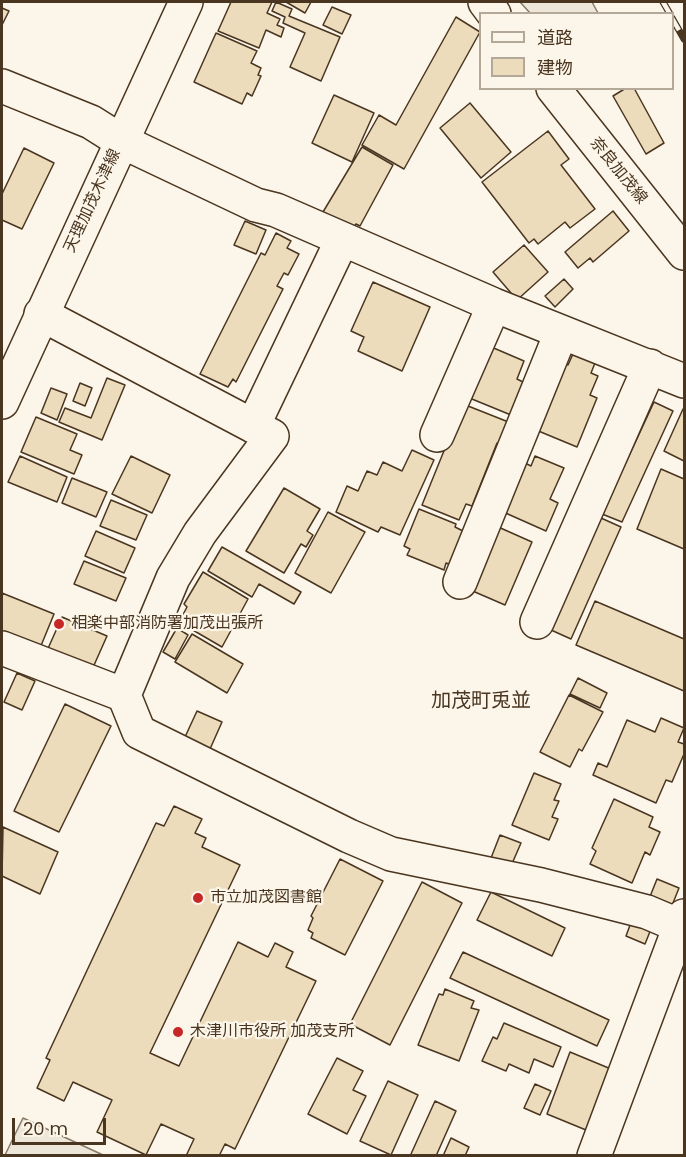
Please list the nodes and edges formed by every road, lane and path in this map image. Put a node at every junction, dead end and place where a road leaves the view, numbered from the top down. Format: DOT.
graph roads {
  1 [pos="186,2"];
  2 [pos="2,86"];
  3 [pos="555,90"];
  4 [pos="121,141"];
  5 [pos="342,240"];
  6 [pos="684,253"];
  7 [pos="494,305"];
  8 [pos="40,314"];
  9 [pos="561,333"];
  10 [pos="650,366"];
  11 [pos="684,381"];
  12 [pos="2,402"];
  13 [pos="253,426"];
  14 [pos="437,435"];
  15 [pos="460,582"];
  16 [pos="537,622"];
  17 [pos="2,648"];
  18 [pos="124,695"];
  19 [pos="683,923"];
  20 [pos="594,1155"];
  1 -- 4 [label="street, 天理加茂木津線"];
  2 -- 4 [label="street"];
  3 -- 6 [label="street, 奈良加茂線"];
  4 -- 5 [label="street"];
  4 -- 8 [label="street, 天理加茂木津線"];
  5 -- 7 [label="street"];
  5 -- 13 [label="street"];
  7 -- 9 [label="street"];
  7 -- 14 [label="street"];
  8 -- 12 [label="street, 天理加茂木津線"];
  8 -- 13 [label="street"];
  9 -- 10 [label="street"];
  9 -- 15 [label="street"];
  10 -- 11 [label="street"];
  10 -- 16 [label="street"];
  13 -- 18 [label="street"];
  17 -- 18 [label="street"];
  18 -- 19 [label="street"];
  19 -- 20 [label="street"];
}
